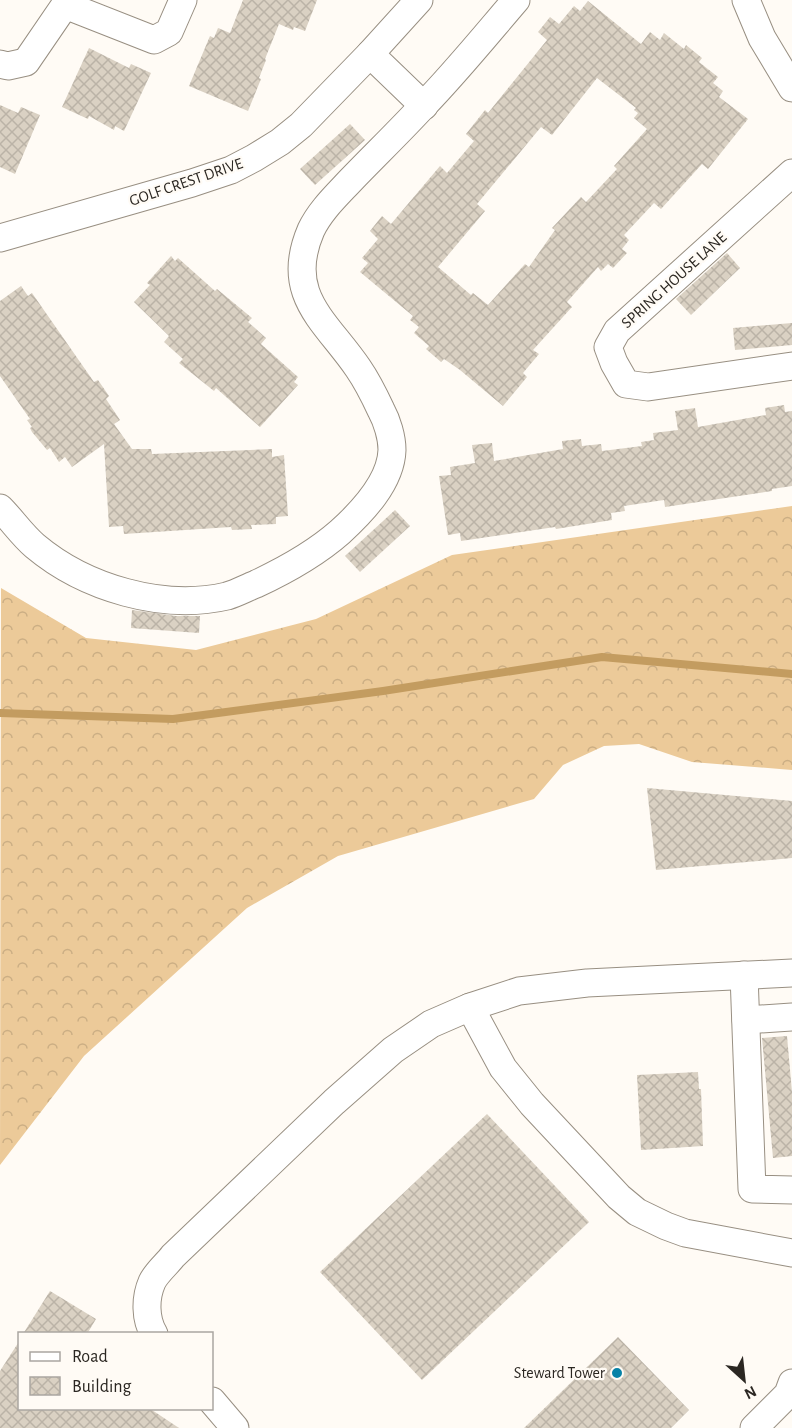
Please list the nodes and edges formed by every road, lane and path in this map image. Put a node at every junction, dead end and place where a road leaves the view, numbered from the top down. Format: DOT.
graph roads {
  1 [pos="183,0"];
  2 [pos="418,0"];
  3 [pos="516,0"];
  4 [pos="746,0"];
  5 [pos="66,2"];
  6 [pos="370,54"];
  7 [pos="0,64"];
  8 [pos="792,88"];
  9 [pos="424,106"];
  10 [pos="792,173"];
  11 [pos="0,238"];
  12 [pos="792,366"];
  13 [pos="0,508"];
  14 [pos="792,973"];
  15 [pos="744,975"];
  16 [pos="470,1006"];
  17 [pos="792,1017"];
  18 [pos="746,1020"];
  19 [pos="792,1190"];
  20 [pos="792,1253"];
  21 [pos="153,1332"];
  22 [pos="792,1383"];
  23 [pos="213,1402"];
  24 [pos="235,1428"];
  25 [pos="754,1428"];
  1 -- 5 [label="street"];
  2 -- 6 [label="street, GOLF CREST DRIVE"];
  3 -- 9 [label="street"];
  4 -- 8 [label="street"];
  5 -- 7 [label="street"];
  6 -- 9 [label="street"];
  6 -- 11 [label="street, GOLF CREST DRIVE"];
  9 -- 13 [label="street"];
  10 -- 12 [label="street, SPRING HOUSE LANE"];
  14 -- 15 [label="street"];
  15 -- 16 [label="street"];
  15 -- 18 [label="street"];
  16 -- 20 [label="street"];
  16 -- 21 [label="street"];
  17 -- 18 [label="street"];
  18 -- 19 [label="street"];
  22 -- 25 [label="street"];
  23 -- 24 [label="street"];
}
